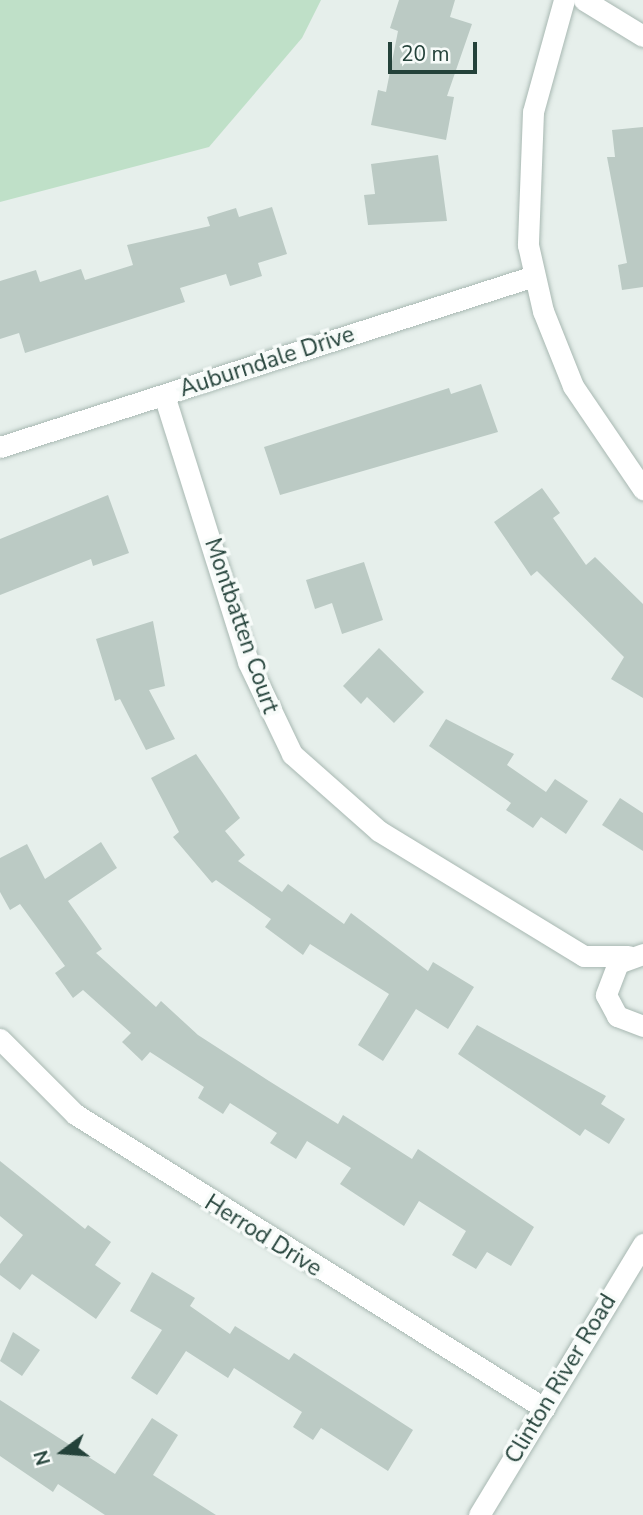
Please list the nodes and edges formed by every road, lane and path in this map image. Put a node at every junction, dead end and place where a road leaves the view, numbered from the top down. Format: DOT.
graph roads {
  1 [pos="564,0"];
  2 [pos="584,0"];
  3 [pos="643,36"];
  4 [pos="534,276"];
  5 [pos="164,395"];
  6 [pos="0,447"];
  7 [pos="643,489"];
  8 [pos="636,955"];
  9 [pos="584,956"];
  10 [pos="606,995"];
  11 [pos="643,1026"];
  12 [pos="0,1039"];
  13 [pos="643,1244"];
  14 [pos="544,1408"];
  15 [pos="479,1515"];
  1 -- 4 [label="street"];
  2 -- 3 [label="street"];
  4 -- 5 [label="street, Auburndale Drive"];
  4 -- 7 [label="street"];
  5 -- 6 [label="street, Auburndale Drive"];
  5 -- 9 [label="street, Montbatten Court"];
  8 -- 9 [label="street"];
  8 -- 10 [label="street"];
  9 -- 10 [label="street, Montbatten Court"];
  10 -- 11 [label="street, Montbatten Court"];
  12 -- 14 [label="street, Herrod Drive"];
  13 -- 14 [label="street, Clinton River Road"];
  14 -- 15 [label="street, Clinton River Road"];
}
